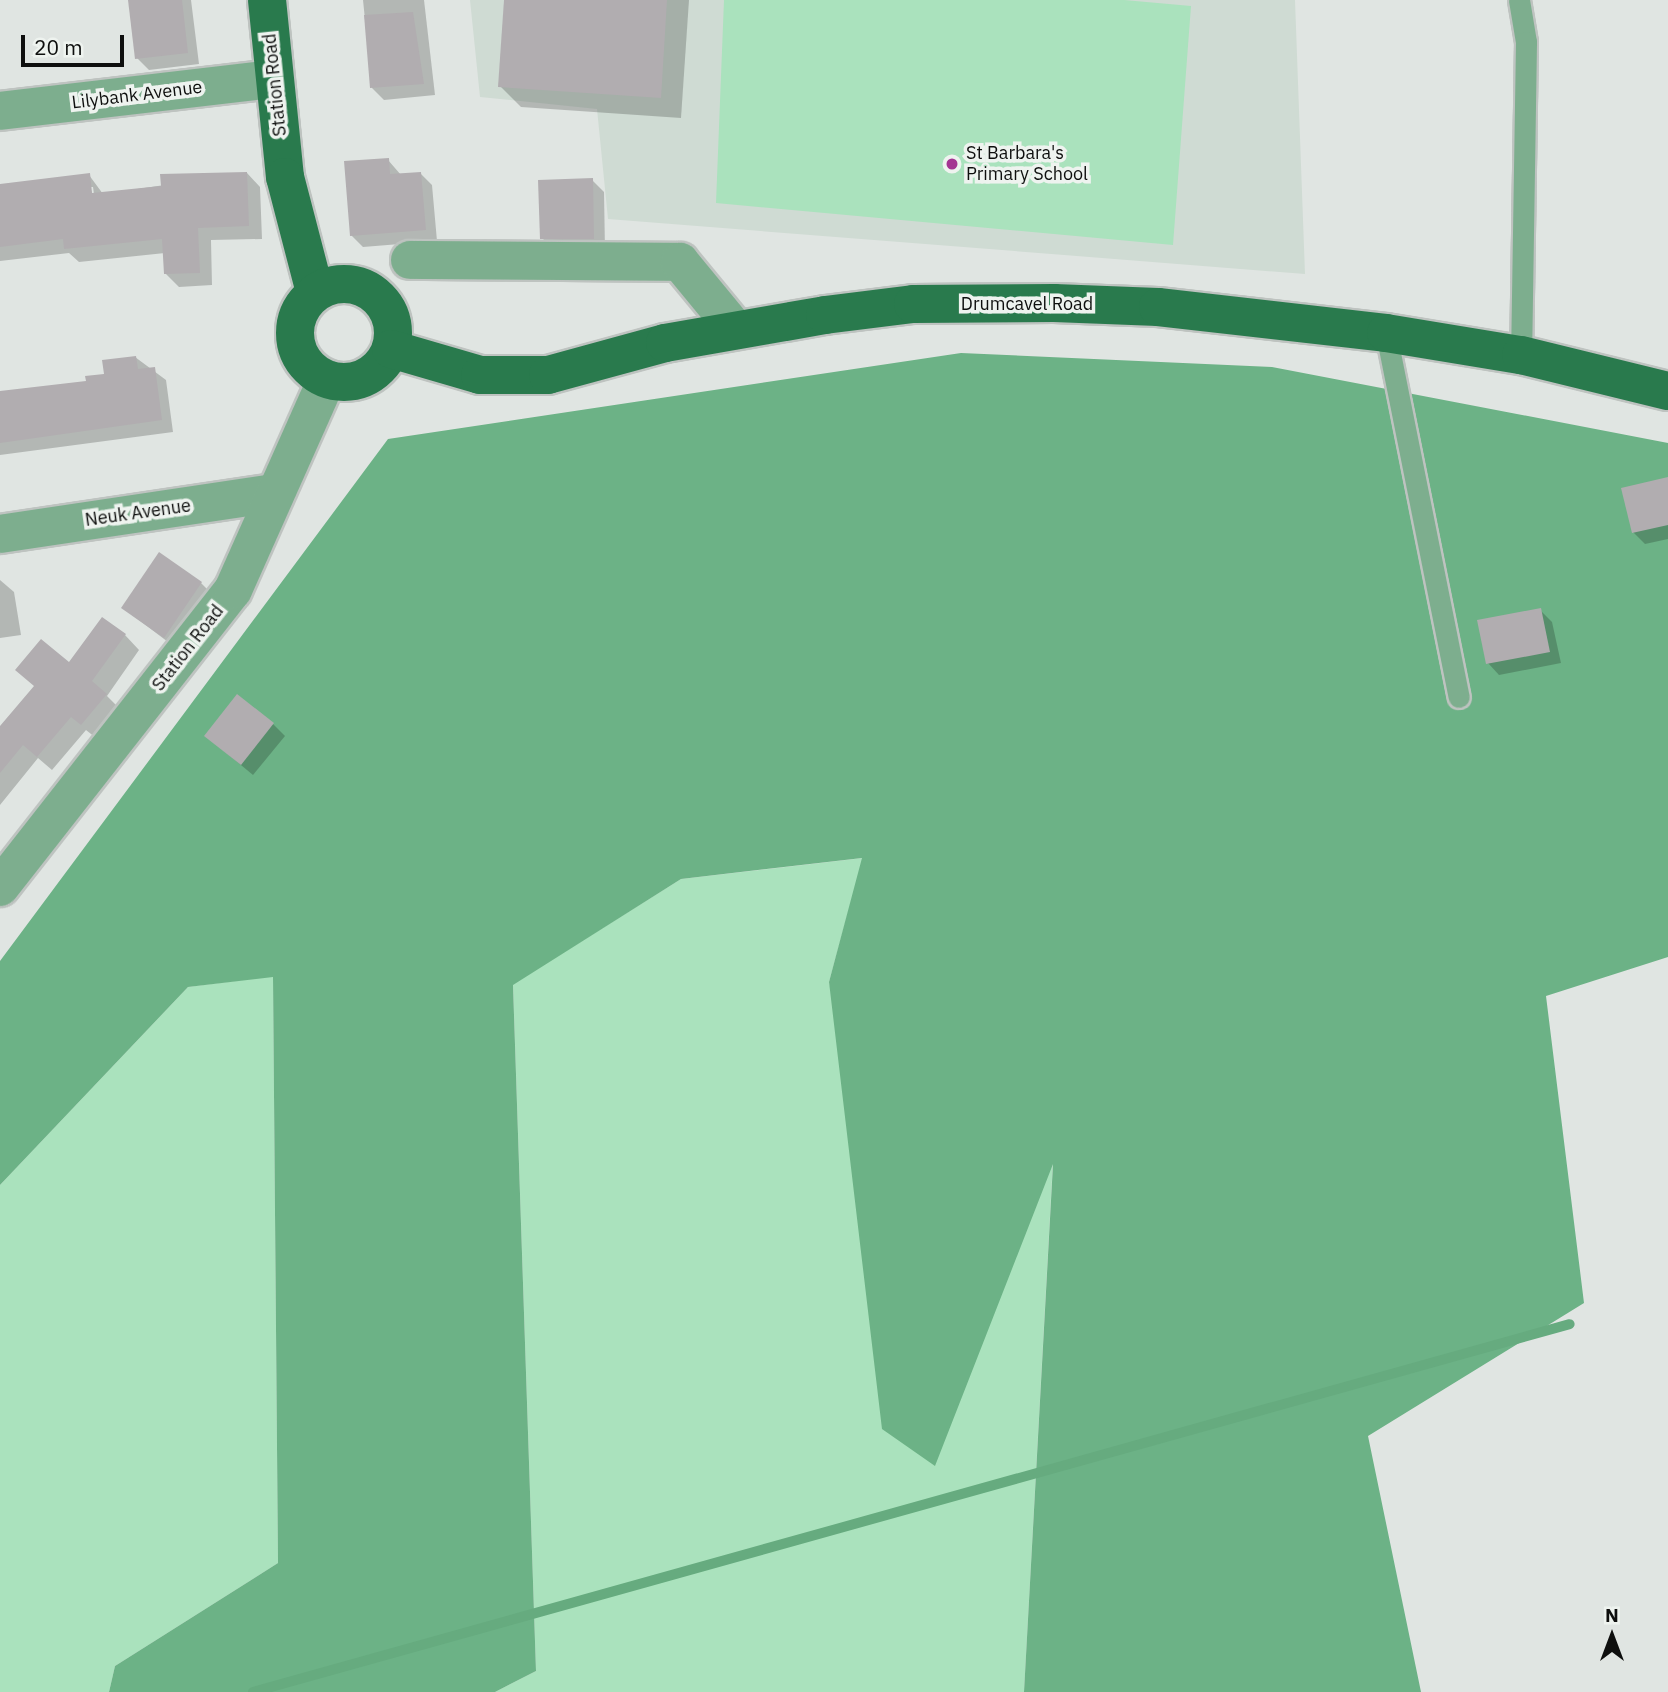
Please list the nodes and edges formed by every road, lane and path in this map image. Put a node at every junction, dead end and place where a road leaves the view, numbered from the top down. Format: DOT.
graph roads {
  1 [pos="267,0"];
  2 [pos="1519,0"];
  3 [pos="274,79"];
  4 [pos="0,111"];
  5 [pos="410,260"];
  6 [pos="315,292"];
  7 [pos="736,330"];
  8 [pos="1386,333"];
  9 [pos="391,349"];
  10 [pos="1521,355"];
  11 [pos="327,379"];
  12 [pos="1668,391"];
  13 [pos="275,493"];
  14 [pos="0,534"];
  15 [pos="1459,696"];
  16 [pos="0,887"];
  1 -- 3 [label="main road, Station Road"];
  2 -- 10 [label="lane"];
  3 -- 4 [label="street, Lilybank Avenue"];
  3 -- 6 [label="main road, Station Road"];
  5 -- 7 [label="street"];
  6 -- 9 [label="main road"];
  6 -- 11 [label="main road"];
  7 -- 8 [label="main road, Drumcavel Road"];
  7 -- 9 [label="main road, Drumcavel Road"];
  8 -- 10 [label="main road, Drumcavel Road"];
  8 -- 15 [label="lane"];
  9 -- 11 [label="main road"];
  10 -- 12 [label="main road, Drumcavel Road"];
  11 -- 13 [label="street, Station Road"];
  13 -- 14 [label="street, Neuk Avenue"];
  13 -- 16 [label="street, Station Road"];
}
